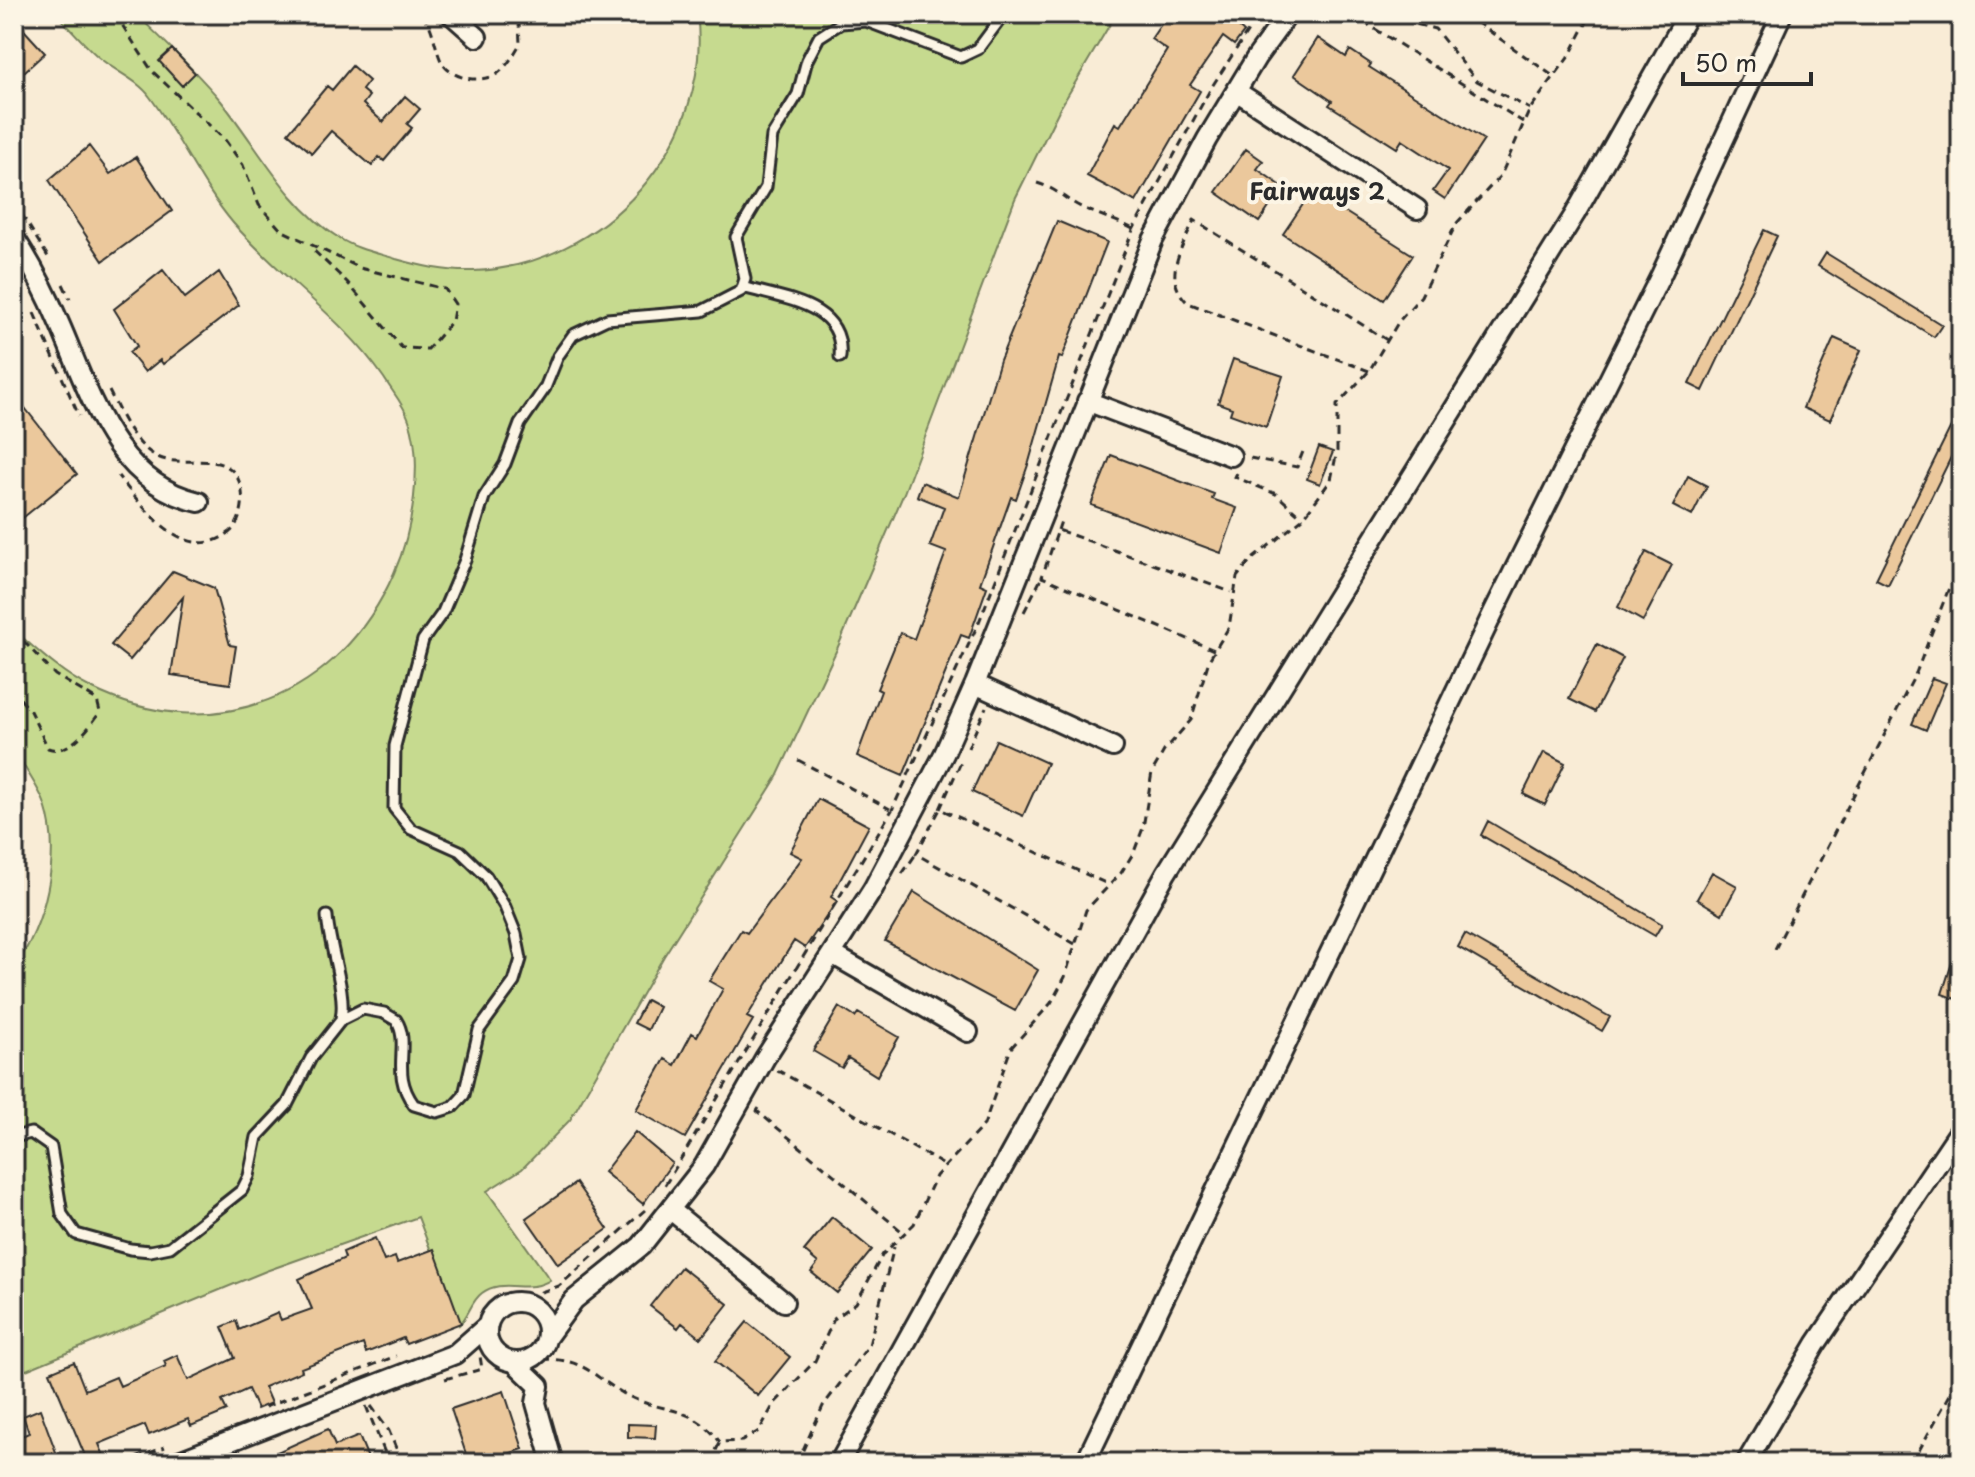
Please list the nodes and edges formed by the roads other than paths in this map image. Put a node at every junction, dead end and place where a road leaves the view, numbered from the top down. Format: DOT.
graph roads {
  1 [pos="451,14"];
  2 [pos="1004,14"];
  3 [pos="1288,14"];
  4 [pos="1688,14"];
  5 [pos="1782,14"];
  6 [pos="477,37"];
  7 [pos="1236,91"];
  8 [pos="1417,209"];
  9 [pos="14,237"];
  10 [pos="743,287"];
  11 [pos="840,357"];
  12 [pos="1087,401"];
  13 [pos="1238,460"];
  14 [pos="199,502"];
  15 [pos="975,684"];
  16 [pos="1113,747"];
  17 [pos="327,916"];
  18 [pos="832,954"];
  19 [pos="342,991"];
  20 [pos="363,1009"];
  21 [pos="341,1020"];
  22 [pos="968,1032"];
  23 [pos="1961,1129"];
  24 [pos="14,1137"];
  25 [pos="672,1211"];
  26 [pos="574,1300"];
  27 [pos="784,1302"];
  28 [pos="534,1305"];
  29 [pos="488,1325"];
  30 [pos="544,1348"];
  31 [pos="455,1354"];
  32 [pos="507,1359"];
  33 [pos="536,1403"];
  34 [pos="174,1463"];
  35 [pos="553,1463"];
  36 [pos="839,1463"];
  37 [pos="1085,1463"];
  38 [pos="1746,1463"];
  1 -- 6 [label="street"];
  2 -- 10 [label="lane"];
  3 -- 7 [label="street"];
  4 -- 36 [label="street"];
  5 -- 37 [label="street"];
  7 -- 8 [label="street"];
  7 -- 12 [label="street"];
  9 -- 14 [label="street"];
  10 -- 11 [label="lane"];
  10 -- 20 [label="lane"];
  12 -- 13 [label="street"];
  12 -- 15 [label="street"];
  15 -- 16 [label="street"];
  15 -- 18 [label="street"];
  17 -- 19 [label="lane"];
  18 -- 22 [label="street"];
  18 -- 25 [label="street"];
  19 -- 20 [label="lane"];
  19 -- 21 [label="lane"];
  20 -- 21 [label="lane"];
  21 -- 24 [label="lane"];
  23 -- 38 [label="street"];
  25 -- 26 [label="street"];
  25 -- 27 [label="street"];
  26 -- 28 [label="street"];
  26 -- 30 [label="street"];
  28 -- 29 [label="street"];
  28 -- 30 [label="street"];
  29 -- 31 [label="street"];
  29 -- 32 [label="street"];
  30 -- 32 [label="street"];
  30 -- 33 [label="street"];
  31 -- 32 [label="street"];
  31 -- 34 [label="street"];
  32 -- 33 [label="street"];
  33 -- 35 [label="street"];
}
